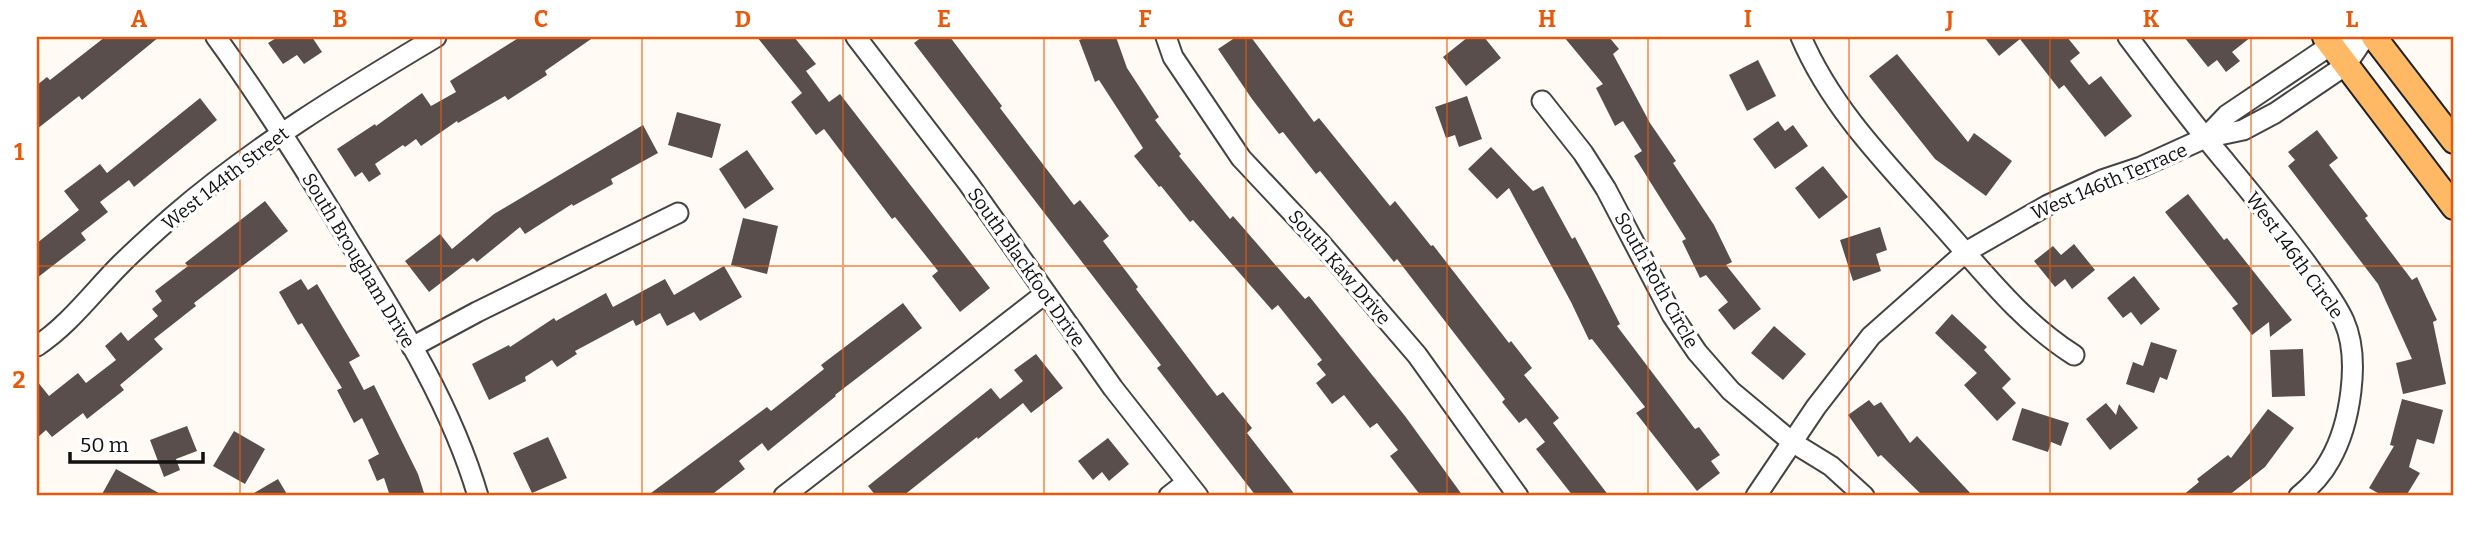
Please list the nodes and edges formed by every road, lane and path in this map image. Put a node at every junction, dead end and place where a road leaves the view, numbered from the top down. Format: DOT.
graph roads {
  1 [pos="216,37"];
  2 [pos="436,37"];
  3 [pos="856,37"];
  4 [pos="1166,37"];
  5 [pos="1801,37"];
  6 [pos="2128,37"];
  7 [pos="2365,37"];
  8 [pos="2374,37"];
  9 [pos="2336,39"];
  10 [pos="2346,65"];
  11 [pos="1542,101"];
  12 [pos="281,133"];
  13 [pos="2205,138"];
  14 [pos="2454,141"];
  15 [pos="2454,206"];
  16 [pos="678,213"];
  17 [pos="1966,252"];
  18 [pos="1046,293"];
  19 [pos="37,346"];
  20 [pos="412,347"];
  21 [pos="2074,355"];
  22 [pos="1792,442"];
  23 [pos="1192,489"];
  24 [pos="478,496"];
  25 [pos="784,496"];
  26 [pos="1169,496"];
  27 [pos="1518,496"];
  28 [pos="1756,496"];
  29 [pos="1864,496"];
  30 [pos="2299,496"];
  1 -- 12 [label="street, South Brougham Drive"];
  2 -- 12 [label="street, West 144th Street"];
  3 -- 18 [label="street, South Blackfoot Drive"];
  4 -- 27 [label="street, South Kaw Drive"];
  5 -- 17 [label="street"];
  6 -- 13 [label="street, West 146th Circle"];
  7 -- 10 [label="street, West 146th Terrace"];
  8 -- 14 [label="main road"];
  9 -- 10 [label="main road"];
  9 -- 13 [label="street, West 146th Terrace"];
  10 -- 13 [label="street, West 146th Terrace"];
  10 -- 15 [label="main road"];
  11 -- 22 [label="street, South Roth Circle"];
  12 -- 19 [label="street, West 144th Street"];
  12 -- 20 [label="street, South Brougham Drive"];
  13 -- 17 [label="street, West 146th Terrace"];
  13 -- 30 [label="street, West 146th Circle"];
  16 -- 20 [label="street"];
  17 -- 21 [label="street"];
  17 -- 22 [label="street, West 146th Terrace"];
  18 -- 23 [label="street, South Blackfoot Drive"];
  18 -- 25 [label="street"];
  20 -- 24 [label="street, South Brougham Drive"];
  22 -- 28 [label="street, West 146th Terrace"];
  22 -- 29 [label="street"];
  23 -- 26 [label="street"];
}
